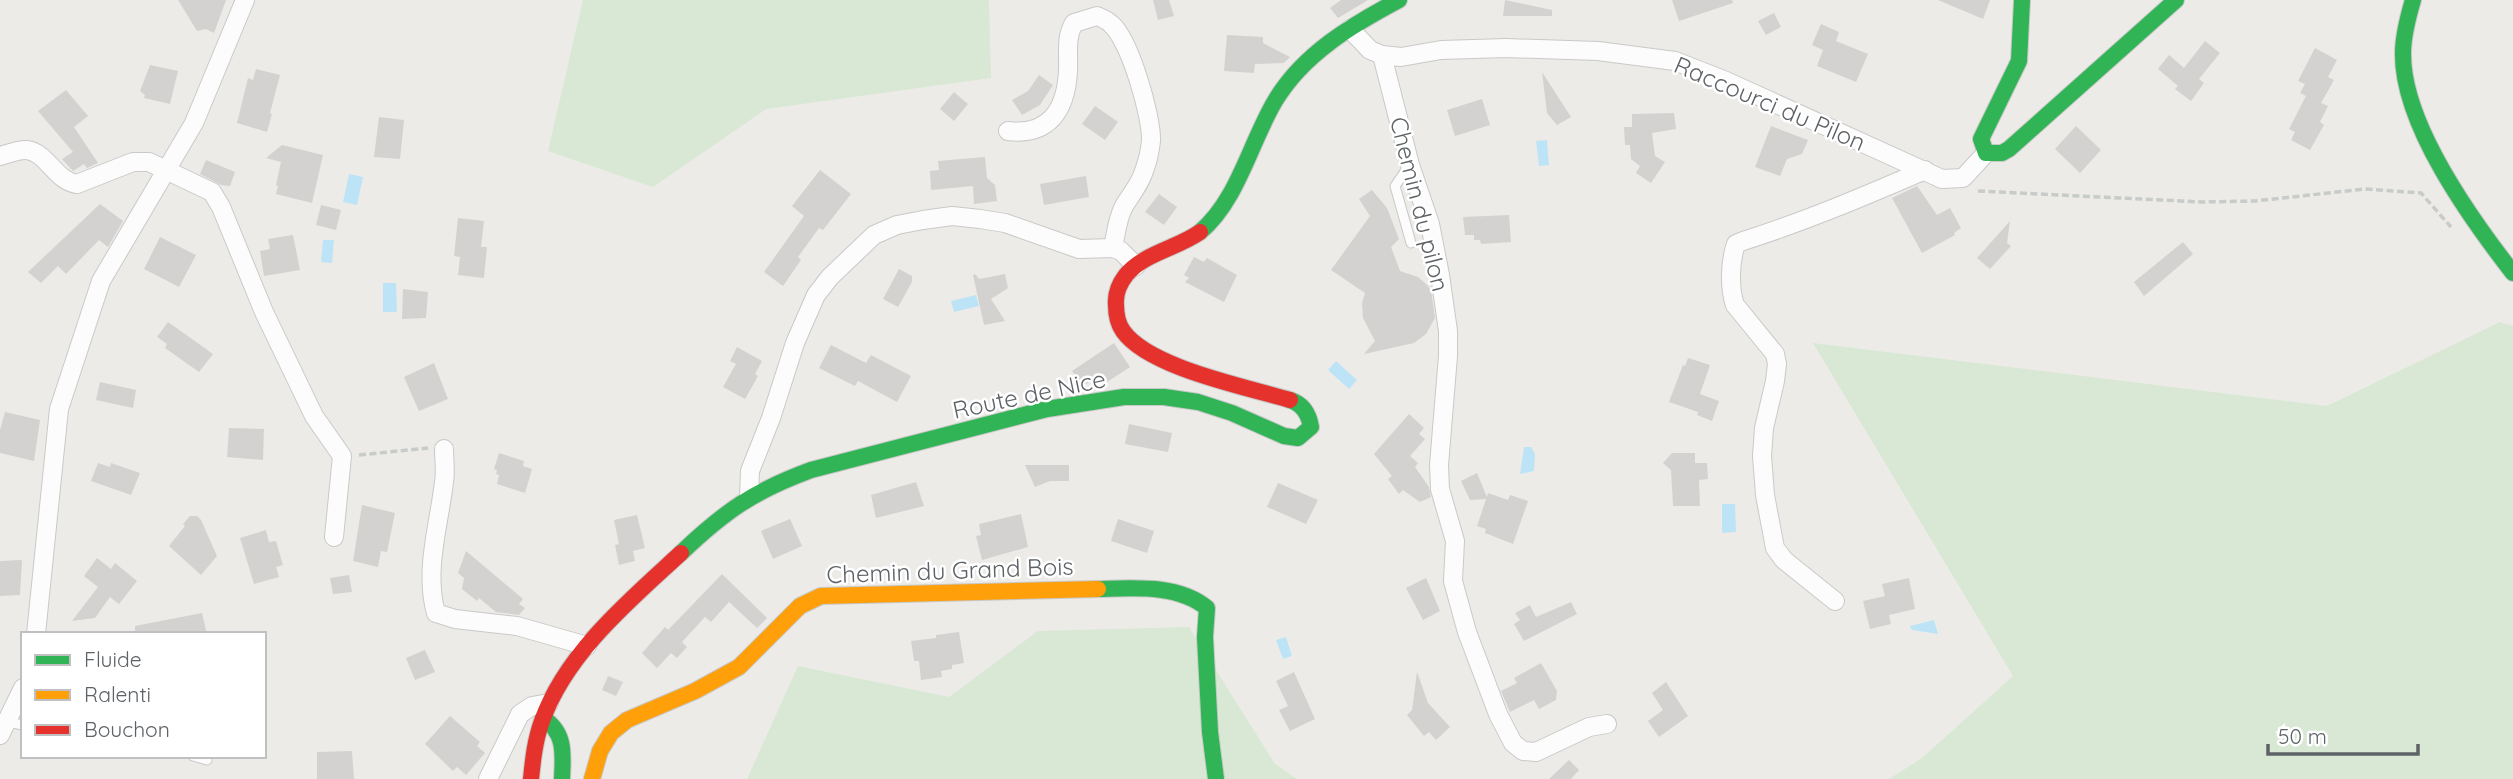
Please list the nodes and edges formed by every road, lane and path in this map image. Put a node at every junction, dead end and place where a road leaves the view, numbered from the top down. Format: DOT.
graph roads {
  1 [pos="245,0"];
  2 [pos="1399,0"];
  3 [pos="2022,0"];
  4 [pos="2176,0"];
  5 [pos="2413,0"];
  6 [pos="1350,29"];
  7 [pos="1382,55"];
  8 [pos="1008,131"];
  9 [pos="1986,153"];
  10 [pos="0,156"];
  11 [pos="1410,165"];
  12 [pos="1925,170"];
  13 [pos="168,171"];
  14 [pos="1972,190"];
  15 [pos="2454,230"];
  16 [pos="1411,243"];
  17 [pos="1113,248"];
  18 [pos="1136,265"];
  19 [pos="2513,273"];
  20 [pos="444,449"];
  21 [pos="342,456"];
  22 [pos="749,497"];
  23 [pos="334,537"];
  24 [pos="1835,601"];
  25 [pos="36,632"];
  26 [pos="587,646"];
  27 [pos="21,694"];
  28 [pos="546,710"];
  29 [pos="1607,724"];
  30 [pos="10,727"];
  31 [pos="200,758"];
  32 [pos="207,760"];
  33 [pos="488,779"];
  34 [pos="531,779"];
  35 [pos="562,779"];
  36 [pos="592,779"];
  37 [pos="1216,779"];
  1 -- 13 [label="street"];
  2 -- 6 [label="street, Route de Nice"];
  3 -- 9 [label="street"];
  4 -- 9 [label="street"];
  5 -- 19 [label="street"];
  6 -- 7 [label="street"];
  6 -- 18 [label="street, Route de Nice"];
  7 -- 11 [label="street, Chemin du pilon"];
  7 -- 12 [label="street, Raccourci du Pilon"];
  8 -- 17 [label="street"];
  9 -- 12 [label="street, Raccourci du Pilon"];
  10 -- 13 [label="street"];
  11 -- 16 [label="lane"];
  11 -- 29 [label="street, Chemin du pilon"];
  12 -- 24 [label="street"];
  13 -- 21 [label="street"];
  13 -- 25 [label="street"];
  14 -- 15 [label="path"];
  17 -- 18 [label="street"];
  17 -- 22 [label="street"];
  18 -- 22 [label="street, Route de Nice"];
  20 -- 21 [label="path"];
  20 -- 26 [label="street"];
  21 -- 23 [label="street"];
  22 -- 26 [label="street, Route de Nice"];
  26 -- 28 [label="street, Route de Nice"];
  27 -- 30 [label="street"];
  28 -- 33 [label="street"];
  28 -- 34 [label="street, Route de Nice"];
  28 -- 35 [label="street"];
  31 -- 32 [label="lane"];
  36 -- 37 [label="street, Chemin du Grand Bois"];
}
